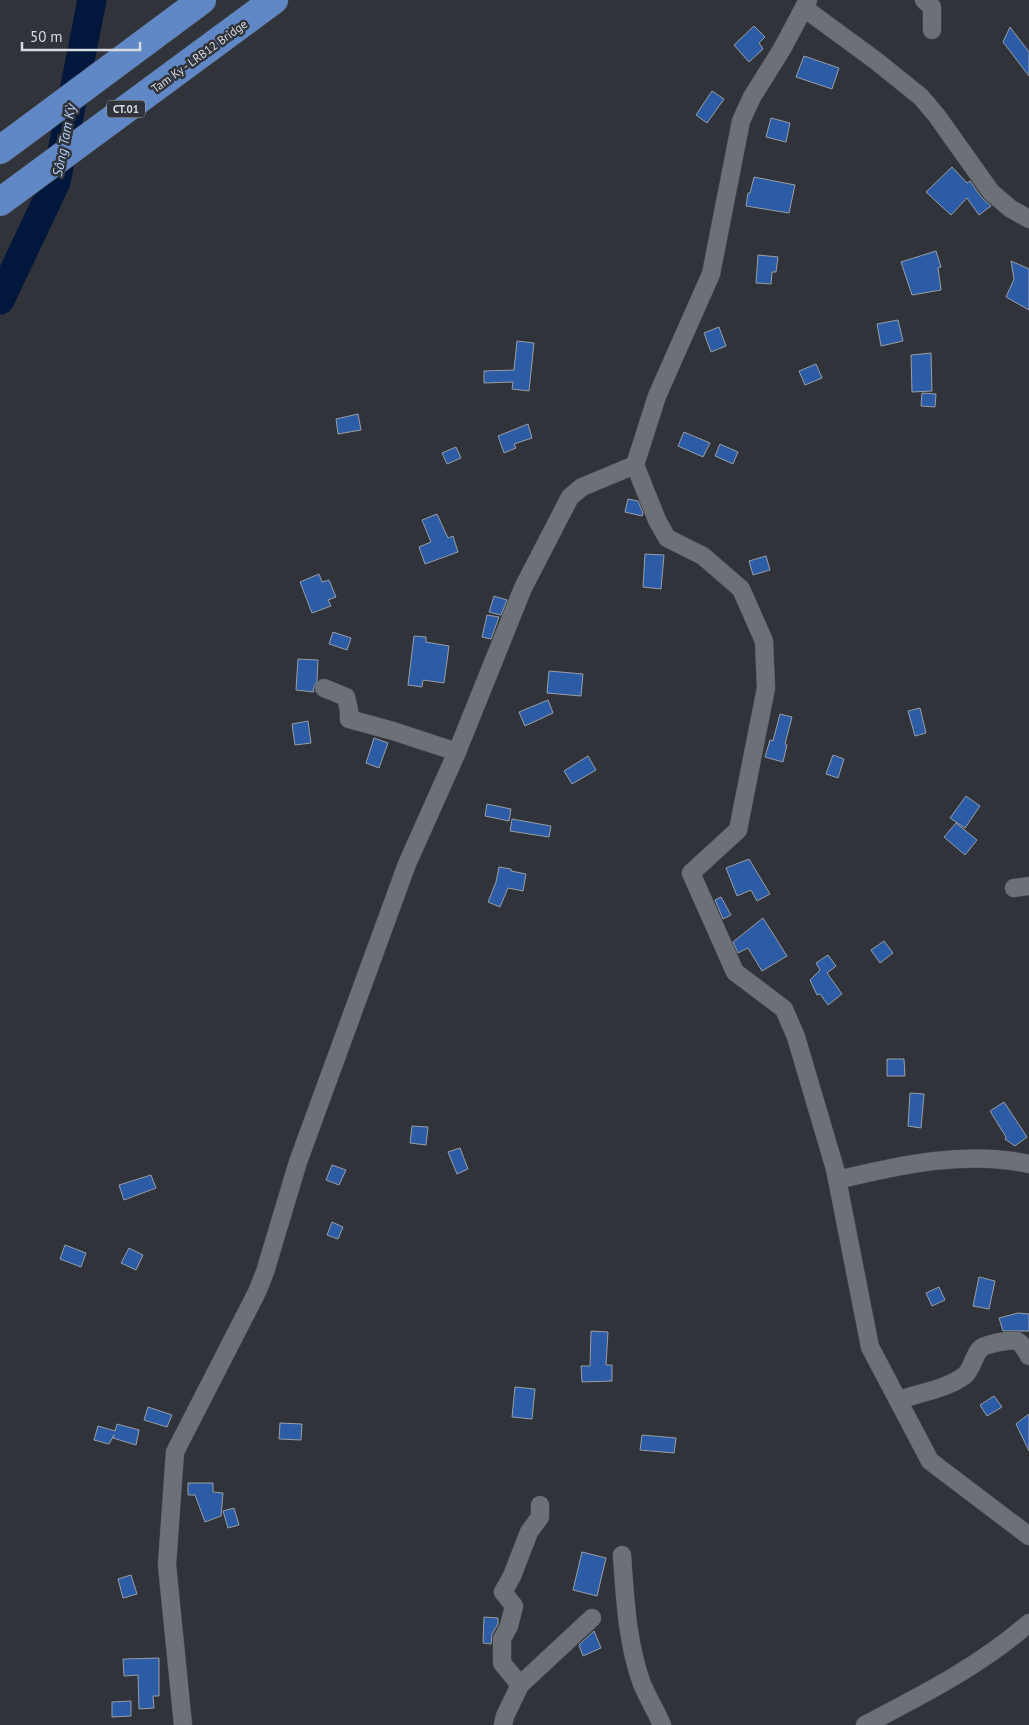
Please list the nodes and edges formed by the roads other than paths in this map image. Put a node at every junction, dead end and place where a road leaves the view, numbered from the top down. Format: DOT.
graph roads {
  1 [pos="202,0"];
  2 [pos="924,0"];
  3 [pos="806,4"];
  4 [pos="263,8"];
  5 [pos="932,30"];
  6 [pos="0,150"];
  7 [pos="0,202"];
  8 [pos="1029,219"];
  9 [pos="635,465"];
  10 [pos="324,688"];
  11 [pos="457,752"];
  12 [pos="1029,1164"];
  13 [pos="837,1180"];
  14 [pos="1029,1356"];
  15 [pos="899,1400"];
  16 [pos="540,1505"];
  17 [pos="1029,1536"];
  18 [pos="622,1555"];
  19 [pos="592,1618"];
  20 [pos="1029,1623"];
  21 [pos="520,1685"];
  22 [pos="183,1725"];
  23 [pos="503,1725"];
  24 [pos="662,1725"];
  25 [pos="865,1725"];
  1 -- 6 [label="highway"];
  2 -- 5 [label="street"];
  3 -- 8 [label="street"];
  3 -- 9 [label="street"];
  4 -- 7 [label="highway, Tam Ky - LRB12 Bridge / CT.01"];
  9 -- 11 [label="street"];
  9 -- 13 [label="street"];
  10 -- 11 [label="street"];
  11 -- 22 [label="street"];
  12 -- 13 [label="street"];
  13 -- 15 [label="street"];
  14 -- 15 [label="street"];
  15 -- 17 [label="street"];
  16 -- 21 [label="street"];
  18 -- 24 [label="street"];
  19 -- 21 [label="street"];
  20 -- 25 [label="street"];
  21 -- 23 [label="street"];
}
